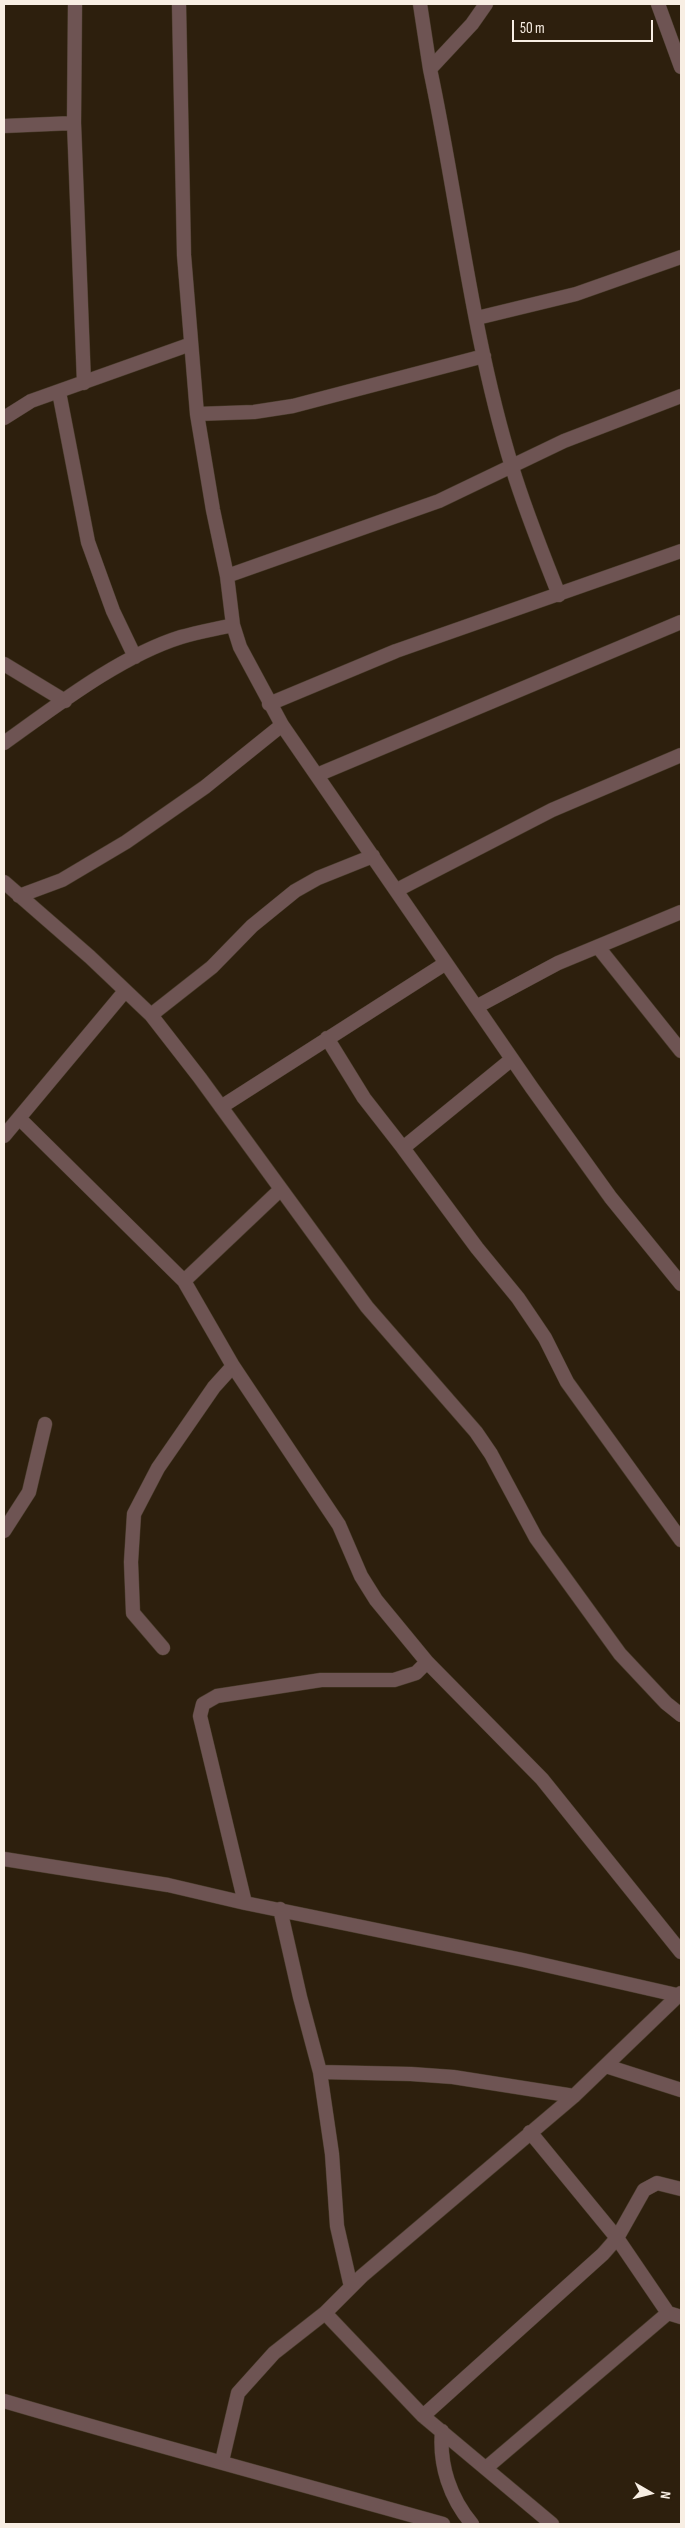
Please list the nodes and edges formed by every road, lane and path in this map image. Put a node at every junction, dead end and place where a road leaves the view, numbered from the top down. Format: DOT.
graph roads {
  1 [pos="75,4"];
  2 [pos="179,4"];
  3 [pos="420,4"];
  4 [pos="486,4"];
  5 [pos="658,4"];
  6 [pos="681,67"];
  7 [pos="430,69"];
  8 [pos="74,123"];
  9 [pos="4,126"];
  10 [pos="681,257"];
  11 [pos="477,318"];
  12 [pos="191,344"];
  13 [pos="484,356"];
  14 [pos="84,383"];
  15 [pos="59,392"];
  16 [pos="681,396"];
  17 [pos="197,414"];
  18 [pos="4,418"];
  19 [pos="511,466"];
  20 [pos="681,551"];
  21 [pos="227,576"];
  22 [pos="559,594"];
  23 [pos="681,622"];
  24 [pos="234,625"];
  25 [pos="136,657"];
  26 [pos="4,664"];
  27 [pos="65,700"];
  28 [pos="269,704"];
  29 [pos="282,725"];
  30 [pos="4,743"];
  31 [pos="681,755"];
  32 [pos="317,776"];
  33 [pos="373,856"];
  34 [pos="4,882"];
  35 [pos="397,890"];
  36 [pos="19,896"];
  37 [pos="681,912"];
  38 [pos="598,947"];
  39 [pos="446,963"];
  40 [pos="125,991"];
  41 [pos="476,1007"];
  42 [pos="151,1015"];
  43 [pos="327,1038"];
  44 [pos="681,1051"];
  45 [pos="512,1059"];
  46 [pos="221,1107"];
  47 [pos="19,1118"];
  48 [pos="4,1136"];
  49 [pos="403,1148"];
  50 [pos="280,1190"];
  51 [pos="184,1281"];
  52 [pos="681,1284"];
  53 [pos="233,1366"];
  54 [pos="45,1424"];
  55 [pos="4,1531"];
  56 [pos="681,1540"];
  57 [pos="163,1648"];
  58 [pos="427,1662"];
  59 [pos="681,1715"];
  60 [pos="4,1859"];
  61 [pos="245,1904"];
  62 [pos="280,1909"];
  63 [pos="681,1952"];
  64 [pos="681,1995"];
  65 [pos="606,2066"];
  66 [pos="320,2072"];
  67 [pos="681,2090"];
  68 [pos="574,2096"];
  69 [pos="530,2132"];
  70 [pos="681,2189"];
  71 [pos="617,2238"];
  72 [pos="351,2287"];
  73 [pos="325,2312"];
  74 [pos="674,2316"];
  75 [pos="4,2401"];
  76 [pos="423,2416"];
  77 [pos="442,2431"];
  78 [pos="222,2461"];
  79 [pos="486,2468"];
  80 [pos="443,2524"];
  81 [pos="472,2524"];
  82 [pos="552,2524"];
  1 -- 8 [label="street"];
  2 -- 12 [label="street"];
  3 -- 7 [label="street"];
  4 -- 7 [label="street"];
  5 -- 6 [label="street"];
  7 -- 11 [label="street"];
  8 -- 9 [label="street"];
  8 -- 14 [label="street"];
  10 -- 11 [label="street"];
  11 -- 13 [label="street"];
  12 -- 14 [label="street"];
  12 -- 17 [label="street"];
  13 -- 17 [label="street"];
  13 -- 19 [label="street"];
  14 -- 15 [label="street"];
  15 -- 18 [label="street"];
  15 -- 25 [label="street"];
  16 -- 19 [label="street"];
  17 -- 21 [label="street"];
  19 -- 21 [label="street"];
  19 -- 22 [label="street"];
  20 -- 22 [label="street"];
  21 -- 24 [label="street"];
  22 -- 28 [label="street"];
  23 -- 32 [label="street"];
  24 -- 25 [label="street"];
  24 -- 28 [label="street"];
  25 -- 27 [label="street"];
  26 -- 27 [label="street"];
  27 -- 30 [label="street"];
  28 -- 29 [label="street"];
  29 -- 32 [label="street"];
  29 -- 36 [label="street"];
  31 -- 35 [label="street"];
  32 -- 33 [label="street"];
  33 -- 35 [label="street"];
  33 -- 42 [label="street"];
  34 -- 36 [label="street"];
  35 -- 39 [label="street"];
  36 -- 40 [label="street"];
  37 -- 38 [label="street"];
  38 -- 41 [label="street"];
  38 -- 44 [label="street"];
  39 -- 41 [label="street"];
  39 -- 43 [label="street"];
  40 -- 42 [label="street"];
  40 -- 47 [label="street"];
  41 -- 45 [label="street"];
  42 -- 46 [label="street"];
  43 -- 46 [label="street"];
  43 -- 49 [label="street"];
  45 -- 49 [label="street"];
  45 -- 52 [label="street"];
  46 -- 50 [label="street"];
  47 -- 48 [label="street"];
  47 -- 51 [label="street"];
  49 -- 56 [label="street"];
  50 -- 51 [label="street"];
  50 -- 59 [label="street"];
  51 -- 53 [label="street"];
  53 -- 57 [label="street"];
  53 -- 58 [label="street"];
  54 -- 55 [label="street"];
  58 -- 61 [label="street"];
  58 -- 63 [label="street"];
  60 -- 61 [label="street"];
  61 -- 62 [label="street"];
  62 -- 64 [label="street"];
  62 -- 66 [label="street"];
  64 -- 65 [label="street"];
  65 -- 67 [label="street"];
  65 -- 68 [label="street"];
  66 -- 68 [label="street"];
  66 -- 72 [label="street"];
  68 -- 69 [label="street"];
  69 -- 71 [label="street"];
  69 -- 72 [label="street"];
  70 -- 71 [label="street"];
  71 -- 74 [label="street"];
  71 -- 76 [label="street"];
  72 -- 73 [label="street"];
  73 -- 76 [label="street"];
  73 -- 78 [label="street"];
  74 -- 79 [label="street"];
  75 -- 78 [label="street"];
  76 -- 77 [label="street"];
  77 -- 79 [label="street"];
  77 -- 81 [label="street"];
  78 -- 80 [label="street"];
  79 -- 82 [label="street"];
}
